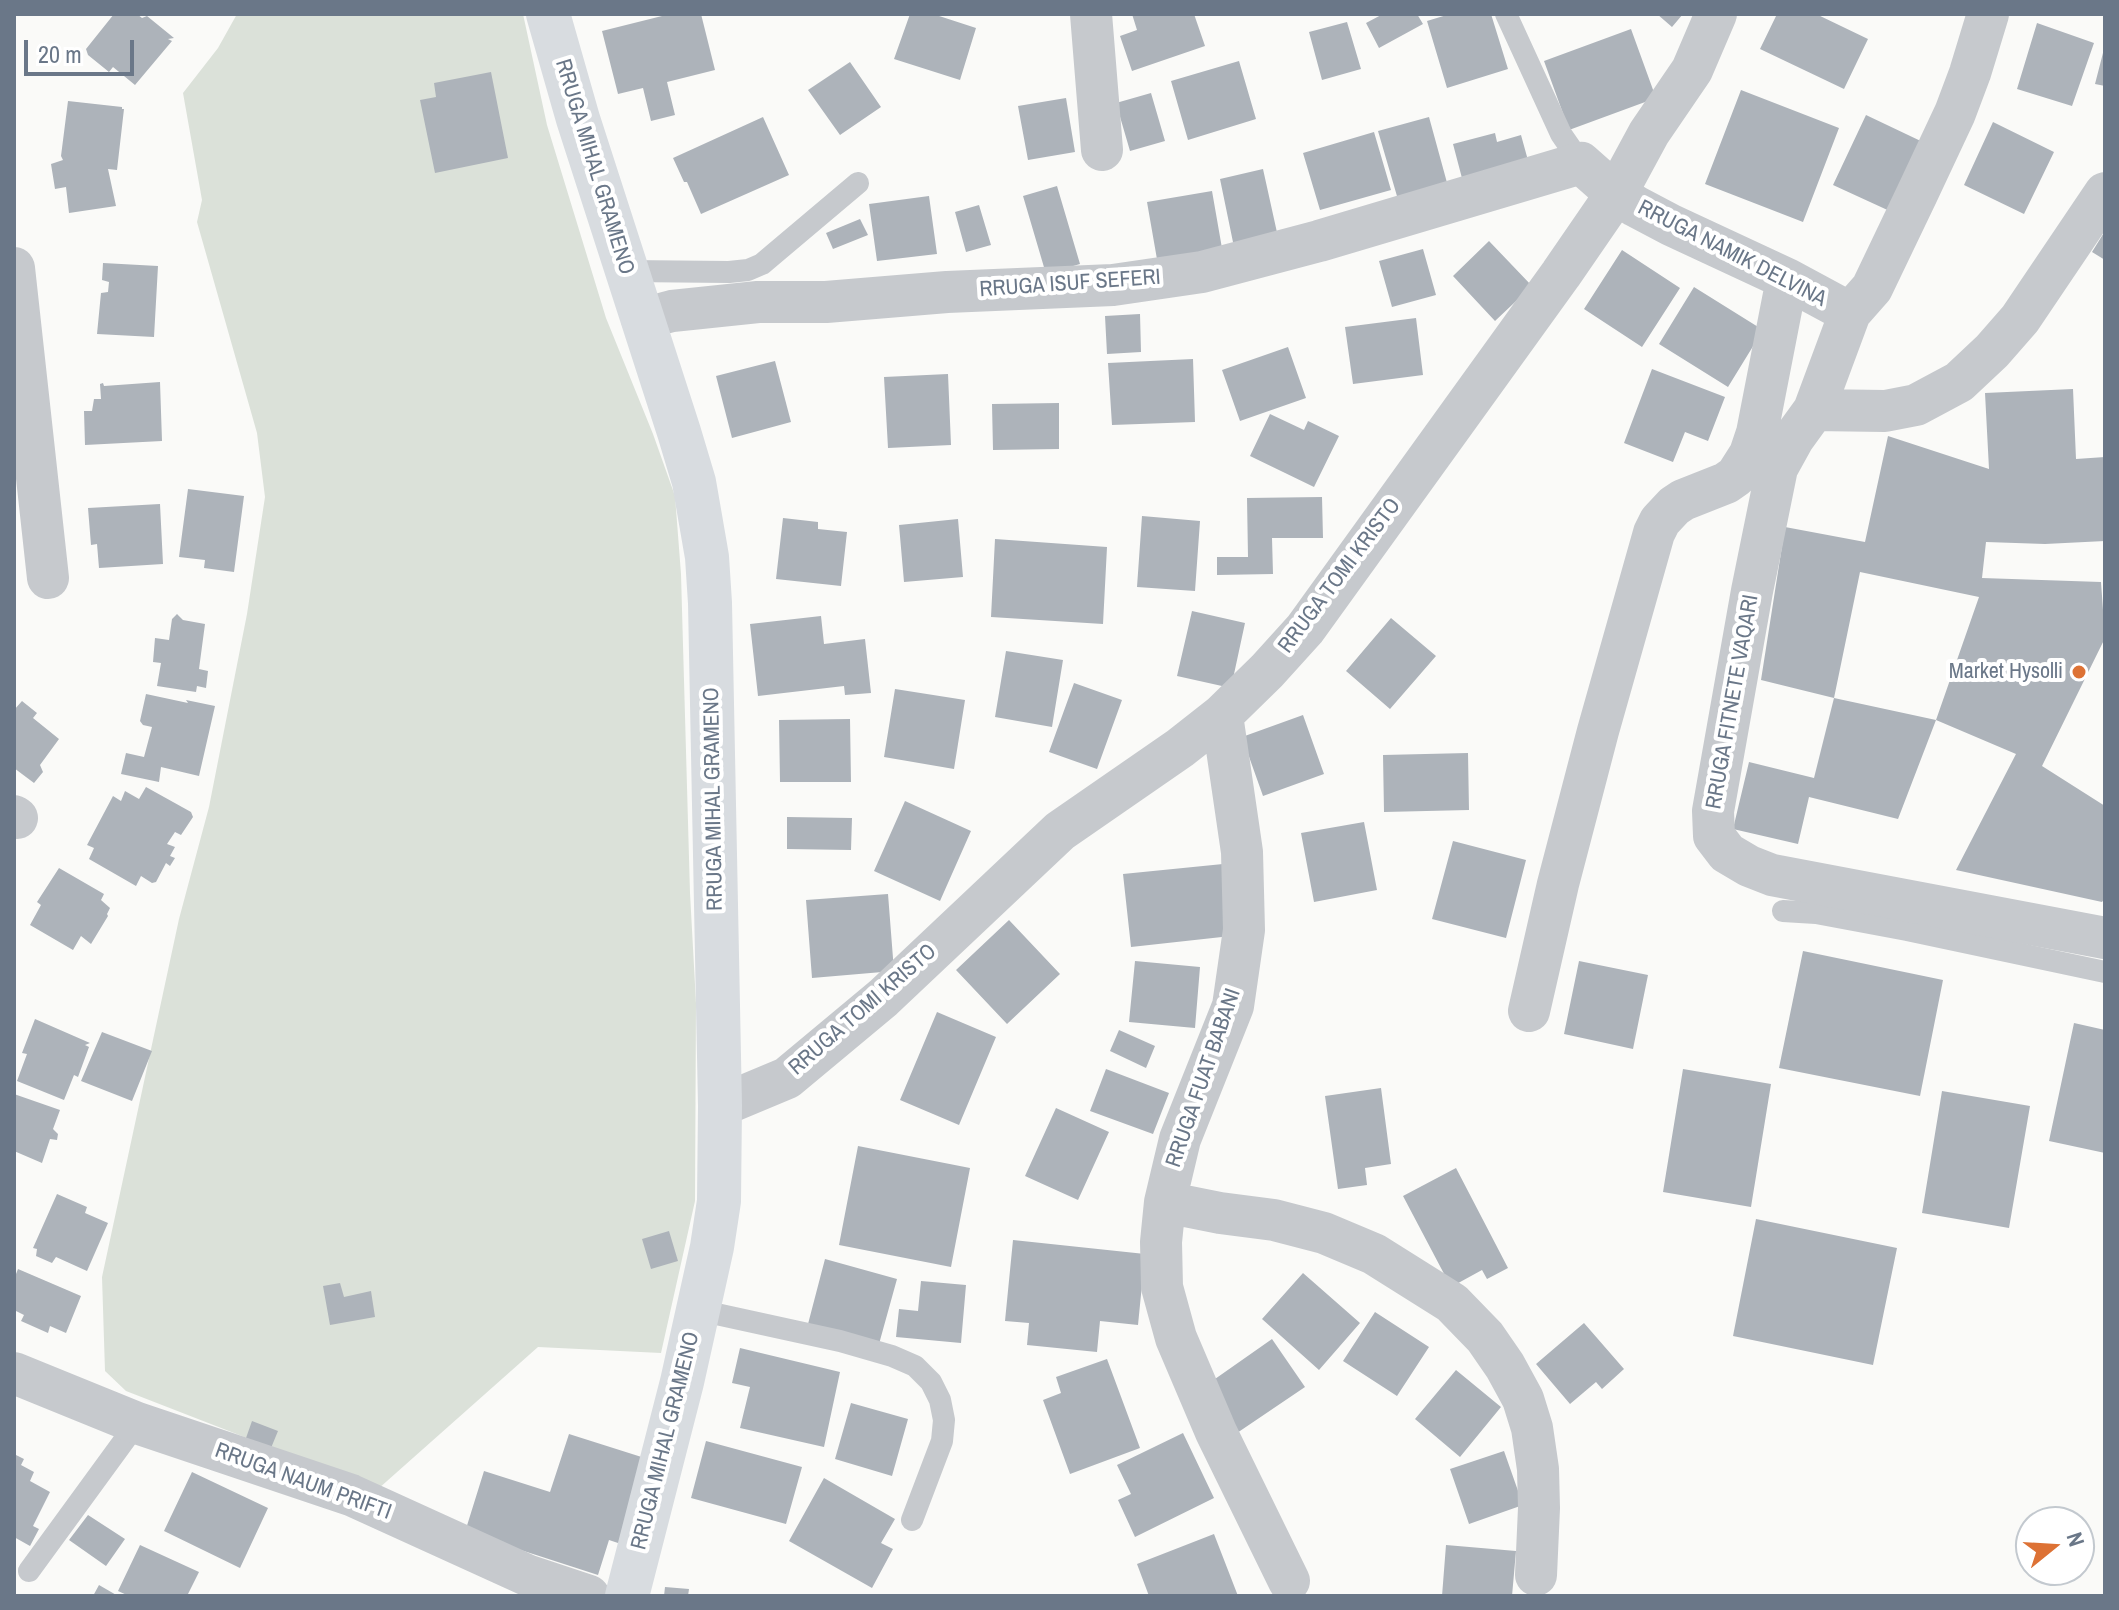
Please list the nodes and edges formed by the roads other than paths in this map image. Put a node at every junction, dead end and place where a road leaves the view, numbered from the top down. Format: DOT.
graph roads {
  1 [pos="548,14"];
  2 [pos="1091,14"];
  3 [pos="1506,14"];
  4 [pos="1716,14"];
  5 [pos="1988,14"];
  6 [pos="1102,150"];
  7 [pos="1581,163"];
  8 [pos="858,183"];
  9 [pos="2105,193"];
  10 [pos="1616,194"];
  11 [pos="14,268"];
  12 [pos="627,271"];
  13 [pos="1787,279"];
  14 [pos="1850,313"];
  15 [pos="642,319"];
  16 [pos="1814,410"];
  17 [pos="48,578"];
  18 [pos="1222,715"];
  19 [pos="1783,911"];
  20 [pos="2105,938"];
  21 [pos="2105,972"];
  22 [pos="1529,1011"];
  23 [pos="720,1106"];
  24 [pos="1165,1202"];
  25 [pos="698,1310"];
  26 [pos="14,1373"];
  27 [pos="137,1423"];
  28 [pos="912,1520"];
  29 [pos="29,1571"];
  30 [pos="1536,1575"];
  31 [pos="1289,1581"];
  32 [pos="589,1596"];
  33 [pos="627,1596"];
  1 -- 12 [label="street, RRUGA MIHAL GRAMENO"];
  2 -- 6 [label="street"];
  3 -- 7 [label="lane"];
  4 -- 10 [label="street, RRUGA TOMI KRISTO"];
  5 -- 14 [label="street, RRUGA FITNETE VAQARI"];
  7 -- 10 [label="street"];
  7 -- 15 [label="street, RRUGA ISUF SEFERI"];
  8 -- 12 [label="lane"];
  9 -- 16 [label="street"];
  10 -- 13 [label="street, RRUGA NAMIK DELVINA"];
  10 -- 18 [label="street, RRUGA TOMI KRISTO"];
  11 -- 17 [label="street"];
  12 -- 15 [label="street, RRUGA MIHAL GRAMENO"];
  13 -- 14 [label="street, RRUGA NAMIK DELVINA"];
  13 -- 22 [label="street"];
  14 -- 16 [label="street, RRUGA FITNETE VAQARI"];
  15 -- 23 [label="street, RRUGA MIHAL GRAMENO"];
  16 -- 20 [label="street, RRUGA FITNETE VAQARI"];
  18 -- 23 [label="street, RRUGA TOMI KRISTO"];
  18 -- 24 [label="street, RRUGA FUAT BABANI"];
  19 -- 21 [label="lane"];
  23 -- 25 [label="street, RRUGA MIHAL GRAMENO"];
  24 -- 30 [label="street"];
  24 -- 31 [label="street, RRUGA FUAT BABANI"];
  25 -- 28 [label="lane"];
  25 -- 33 [label="street, RRUGA MIHAL GRAMENO"];
  26 -- 27 [label="street, RRUGA NAUM PRIFTI"];
  27 -- 29 [label="lane"];
  27 -- 32 [label="street, RRUGA NAUM PRIFTI"];
}
